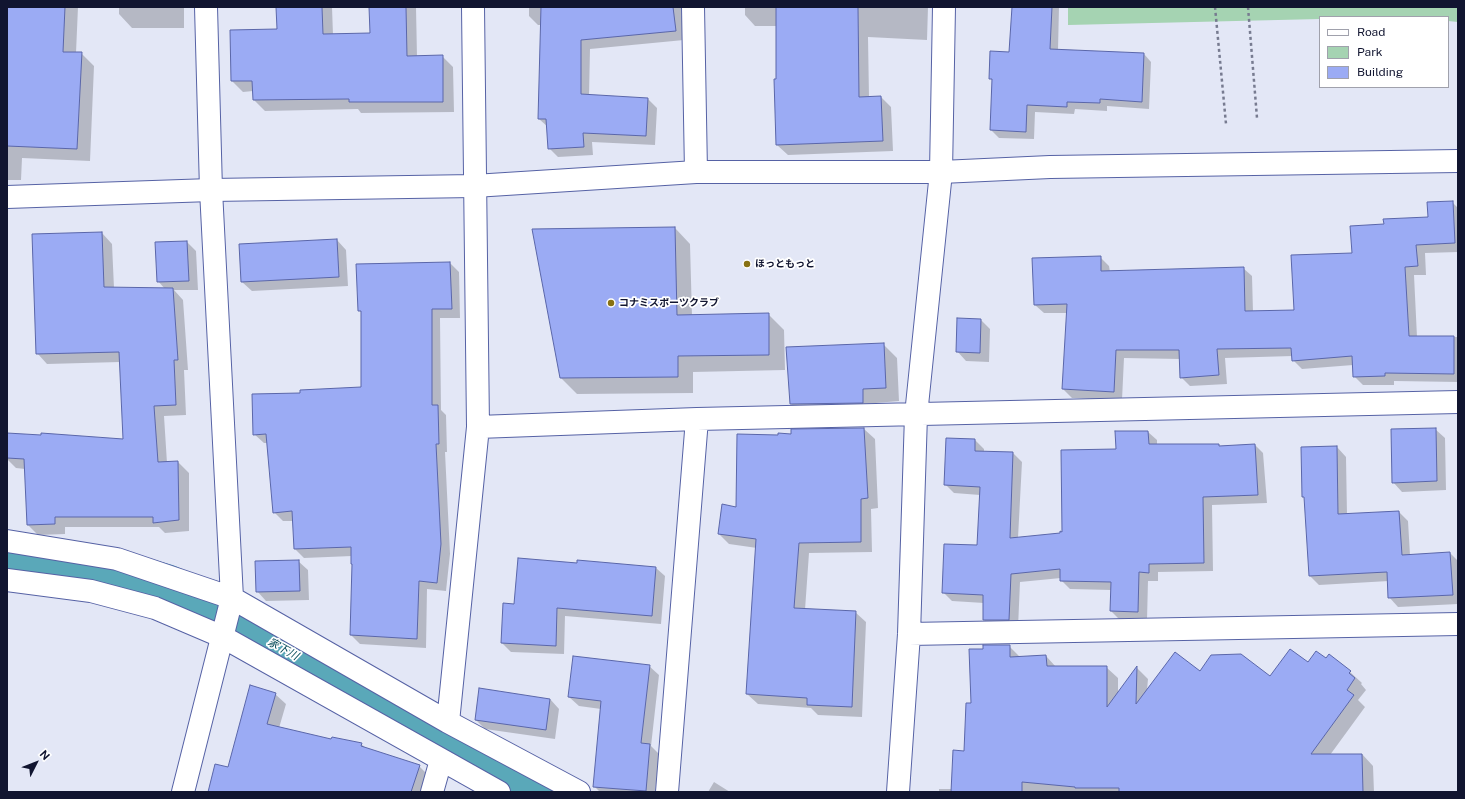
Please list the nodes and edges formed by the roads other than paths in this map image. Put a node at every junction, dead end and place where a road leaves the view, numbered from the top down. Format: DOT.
graph roads {
  1 [pos="206,7"];
  2 [pos="473,7"];
  3 [pos="693,7"];
  4 [pos="944,7"];
  5 [pos="1458,161"];
  6 [pos="696,172"];
  7 [pos="941,172"];
  8 [pos="474,186"];
  9 [pos="211,190"];
  10 [pos="7,197"];
  11 [pos="1458,402"];
  12 [pos="916,415"];
  13 [pos="697,419"];
  14 [pos="478,427"];
  15 [pos="7,541"];
  16 [pos="7,580"];
  17 [pos="232,598"];
  18 [pos="1458,624"];
  19 [pos="909,634"];
  20 [pos="223,637"];
  21 [pos="448,722"];
  22 [pos="441,760"];
  23 [pos="183,792"];
  24 [pos="432,792"];
  25 [pos="499,792"];
  26 [pos="579,792"];
  27 [pos="667,792"];
  28 [pos="898,792"];
  1 -- 9 [label="street"];
  2 -- 8 [label="street"];
  3 -- 6 [label="street"];
  4 -- 7 [label="street"];
  5 -- 7 [label="street"];
  6 -- 7 [label="street"];
  6 -- 8 [label="street"];
  7 -- 12 [label="street"];
  8 -- 9 [label="street"];
  8 -- 14 [label="street"];
  9 -- 10 [label="street"];
  9 -- 17 [label="street"];
  11 -- 12 [label="street"];
  12 -- 13 [label="street"];
  12 -- 19 [label="street"];
  13 -- 14 [label="street"];
  13 -- 27 [label="street"];
  14 -- 21 [label="street"];
  15 -- 17 [label="street"];
  16 -- 20 [label="street"];
  17 -- 20 [label="street"];
  17 -- 21 [label="street"];
  18 -- 19 [label="street"];
  19 -- 28 [label="street"];
  20 -- 22 [label="street"];
  20 -- 23 [label="street"];
  21 -- 26 [label="street"];
  22 -- 24 [label="street"];
  22 -- 25 [label="street"];
}
